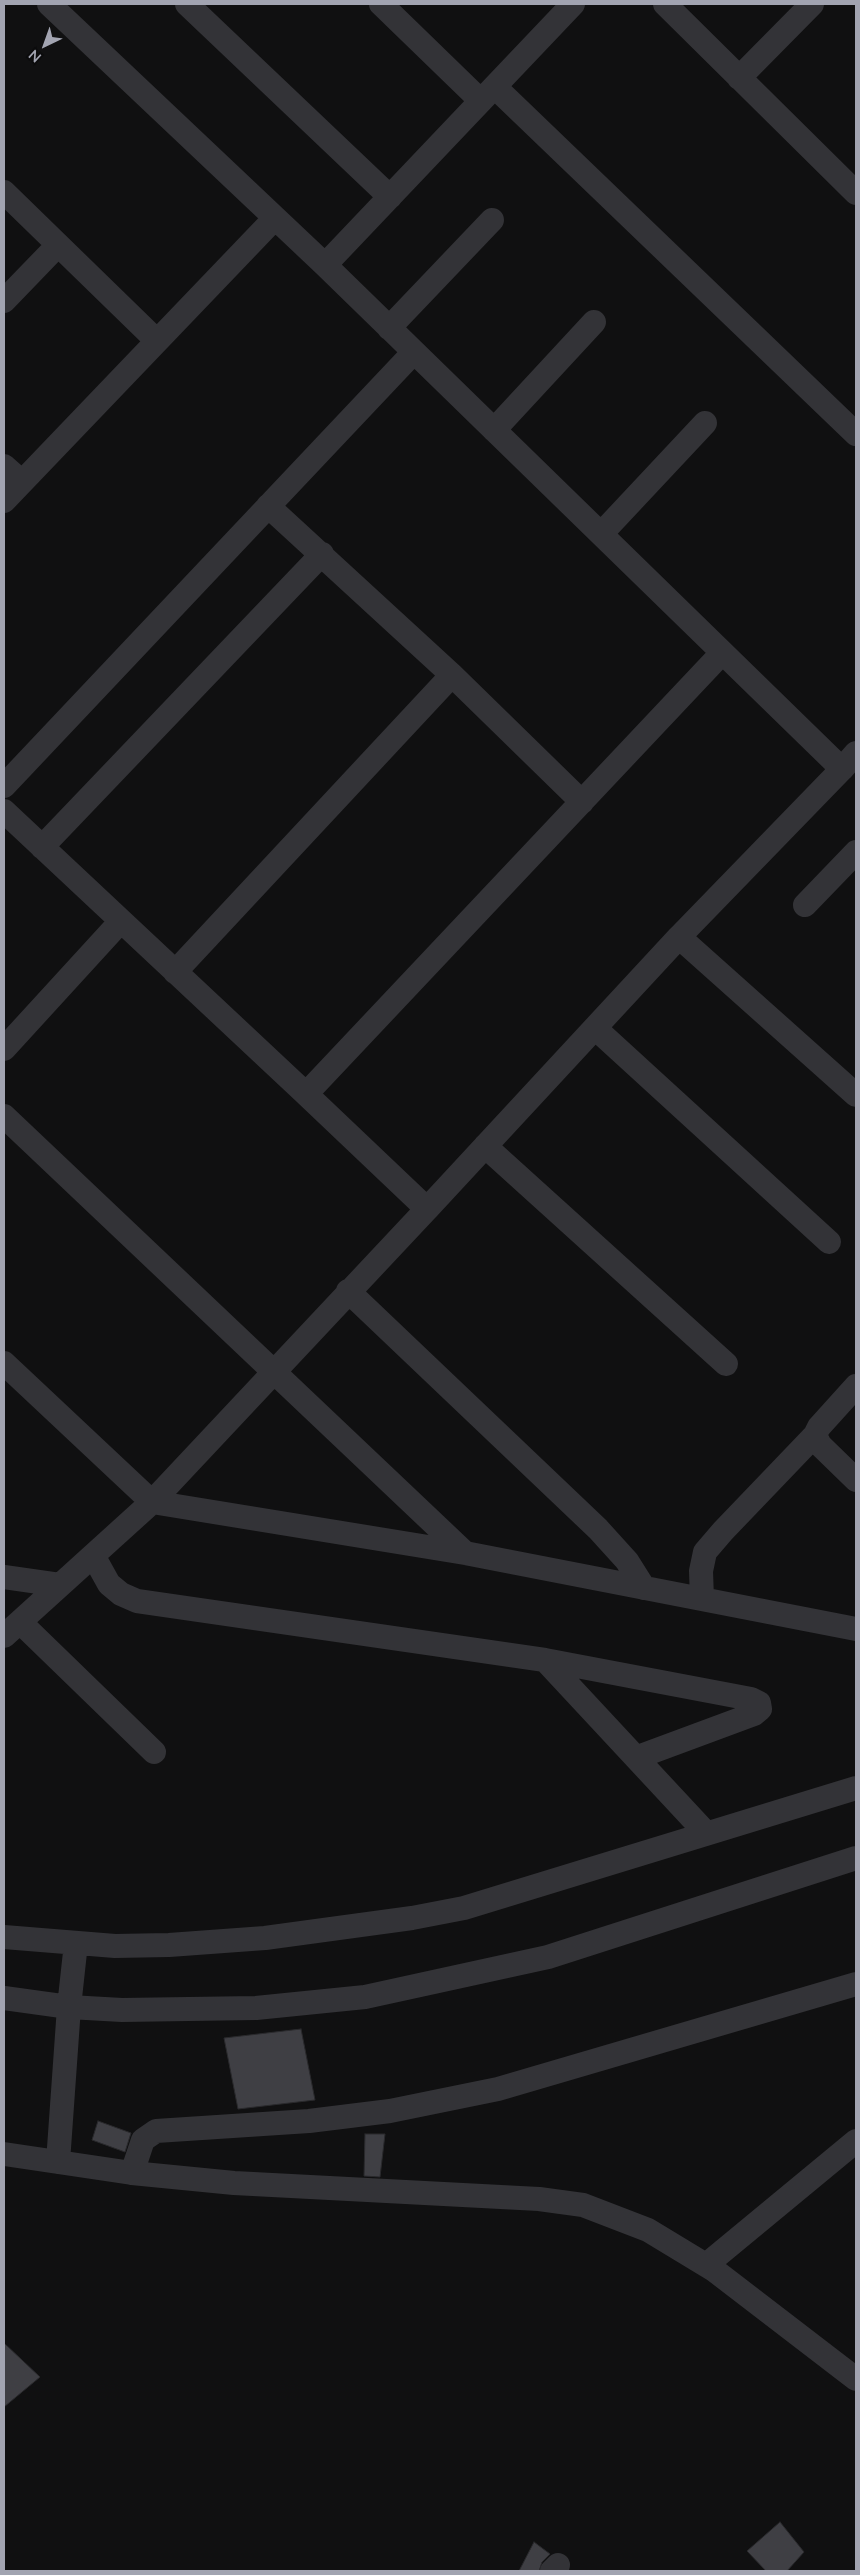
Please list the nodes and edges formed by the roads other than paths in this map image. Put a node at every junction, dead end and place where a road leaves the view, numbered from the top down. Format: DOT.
graph roads {
  1 [pos="49,4"];
  2 [pos="187,4"];
  3 [pos="381,4"];
  4 [pos="573,4"];
  5 [pos="664,4"];
  6 [pos="812,4"];
  7 [pos="739,78"];
  8 [pos="488,94"];
  9 [pos="4,192"];
  10 [pos="856,193"];
  11 [pos="390,197"];
  12 [pos="275,218"];
  13 [pos="492,220"];
  14 [pos="58,245"];
  15 [pos="324,265"];
  16 [pos="7,292"];
  17 [pos="594,322"];
  18 [pos="390,328"];
  19 [pos="157,341"];
  20 [pos="414,352"];
  21 [pos="705,424"];
  22 [pos="494,430"];
  23 [pos="856,434"];
  24 [pos="4,466"];
  25 [pos="22,482"];
  26 [pos="4,501"];
  27 [pos="268,506"];
  28 [pos="601,534"];
  29 [pos="322,554"];
  30 [pos="722,652"];
  31 [pos="452,675"];
  32 [pos="849,761"];
  33 [pos="4,786"];
  34 [pos="582,802"];
  35 [pos="4,811"];
  36 [pos="42,847"];
  37 [pos="856,852"];
  38 [pos="804,905"];
  39 [pos="121,921"];
  40 [pos="679,937"];
  41 [pos="175,972"];
  42 [pos="595,1028"];
  43 [pos="4,1049"];
  44 [pos="306,1094"];
  45 [pos="856,1095"];
  46 [pos="4,1116"];
  47 [pos="485,1146"];
  48 [pos="427,1209"];
  49 [pos="829,1242"];
  50 [pos="348,1292"];
  51 [pos="4,1363"];
  52 [pos="726,1364"];
  53 [pos="273,1373"];
  54 [pos="856,1386"];
  55 [pos="815,1435"];
  56 [pos="856,1480"];
  57 [pos="152,1502"];
  58 [pos="466,1553"];
  59 [pos="94,1557"];
  60 [pos="4,1577"];
  61 [pos="60,1585"];
  62 [pos="644,1588"];
  63 [pos="702,1599"];
  64 [pos="12,1629"];
  65 [pos="856,1629"];
  66 [pos="545,1660"];
  67 [pos="154,1752"];
  68 [pos="638,1757"];
  69 [pos="856,1788"];
  70 [pos="706,1833"];
  71 [pos="856,1858"];
  72 [pos="4,1937"];
  73 [pos="73,1963"];
  74 [pos="856,1984"];
  75 [pos="4,1998"];
  76 [pos="69,2007"];
  77 [pos="856,2142"];
  78 [pos="4,2154"];
  79 [pos="58,2162"];
  80 [pos="132,2173"];
  81 [pos="706,2265"];
  82 [pos="856,2379"];
  1 -- 12 [label="street"];
  2 -- 11 [label="street"];
  3 -- 8 [label="street"];
  4 -- 8 [label="street"];
  5 -- 7 [label="street"];
  6 -- 7 [label="street"];
  7 -- 10 [label="street"];
  8 -- 11 [label="street"];
  8 -- 23 [label="street"];
  9 -- 14 [label="street"];
  11 -- 15 [label="street"];
  12 -- 15 [label="street"];
  12 -- 19 [label="street"];
  13 -- 18 [label="street"];
  14 -- 16 [label="street"];
  14 -- 19 [label="street"];
  15 -- 18 [label="street"];
  17 -- 22 [label="street"];
  18 -- 20 [label="street"];
  19 -- 25 [label="street"];
  20 -- 22 [label="street"];
  20 -- 27 [label="street"];
  21 -- 28 [label="street"];
  22 -- 28 [label="street"];
  24 -- 25 [label="street"];
  25 -- 26 [label="street"];
  27 -- 29 [label="street"];
  27 -- 33 [label="street"];
  28 -- 30 [label="street"];
  29 -- 31 [label="street"];
  29 -- 36 [label="street"];
  30 -- 32 [label="street"];
  30 -- 34 [label="street"];
  31 -- 34 [label="street"];
  31 -- 41 [label="street"];
  32 -- 40 [label="street"];
  34 -- 44 [label="street"];
  35 -- 36 [label="street"];
  36 -- 39 [label="street"];
  37 -- 38 [label="street"];
  39 -- 41 [label="street"];
  39 -- 43 [label="street"];
  40 -- 42 [label="street"];
  40 -- 45 [label="street"];
  41 -- 44 [label="street"];
  42 -- 47 [label="street"];
  42 -- 49 [label="street"];
  44 -- 48 [label="street"];
  46 -- 53 [label="street"];
  47 -- 48 [label="street"];
  47 -- 52 [label="street"];
  48 -- 50 [label="street"];
  50 -- 53 [label="street"];
  50 -- 62 [label="street"];
  51 -- 57 [label="street"];
  53 -- 57 [label="street"];
  53 -- 58 [label="street"];
  54 -- 55 [label="street"];
  55 -- 56 [label="street"];
  55 -- 63 [label="street"];
  57 -- 58 [label="street"];
  57 -- 59 [label="street"];
  58 -- 62 [label="street"];
  59 -- 61 [label="street"];
  59 -- 66 [label="street"];
  60 -- 61 [label="street"];
  61 -- 64 [label="street"];
  62 -- 63 [label="street"];
  63 -- 65 [label="street"];
  64 -- 67 [label="street"];
  66 -- 68 [label="street"];
  66 -- 68 [label="street"];
  68 -- 70 [label="street"];
  69 -- 70 [label="street"];
  70 -- 73 [label="street"];
  71 -- 76 [label="street"];
  72 -- 73 [label="street"];
  73 -- 76 [label="street"];
  74 -- 80 [label="street"];
  75 -- 76 [label="street"];
  76 -- 79 [label="street"];
  77 -- 81 [label="street"];
  78 -- 79 [label="street"];
  79 -- 80 [label="street"];
  80 -- 81 [label="street"];
  81 -- 82 [label="street"];
}
